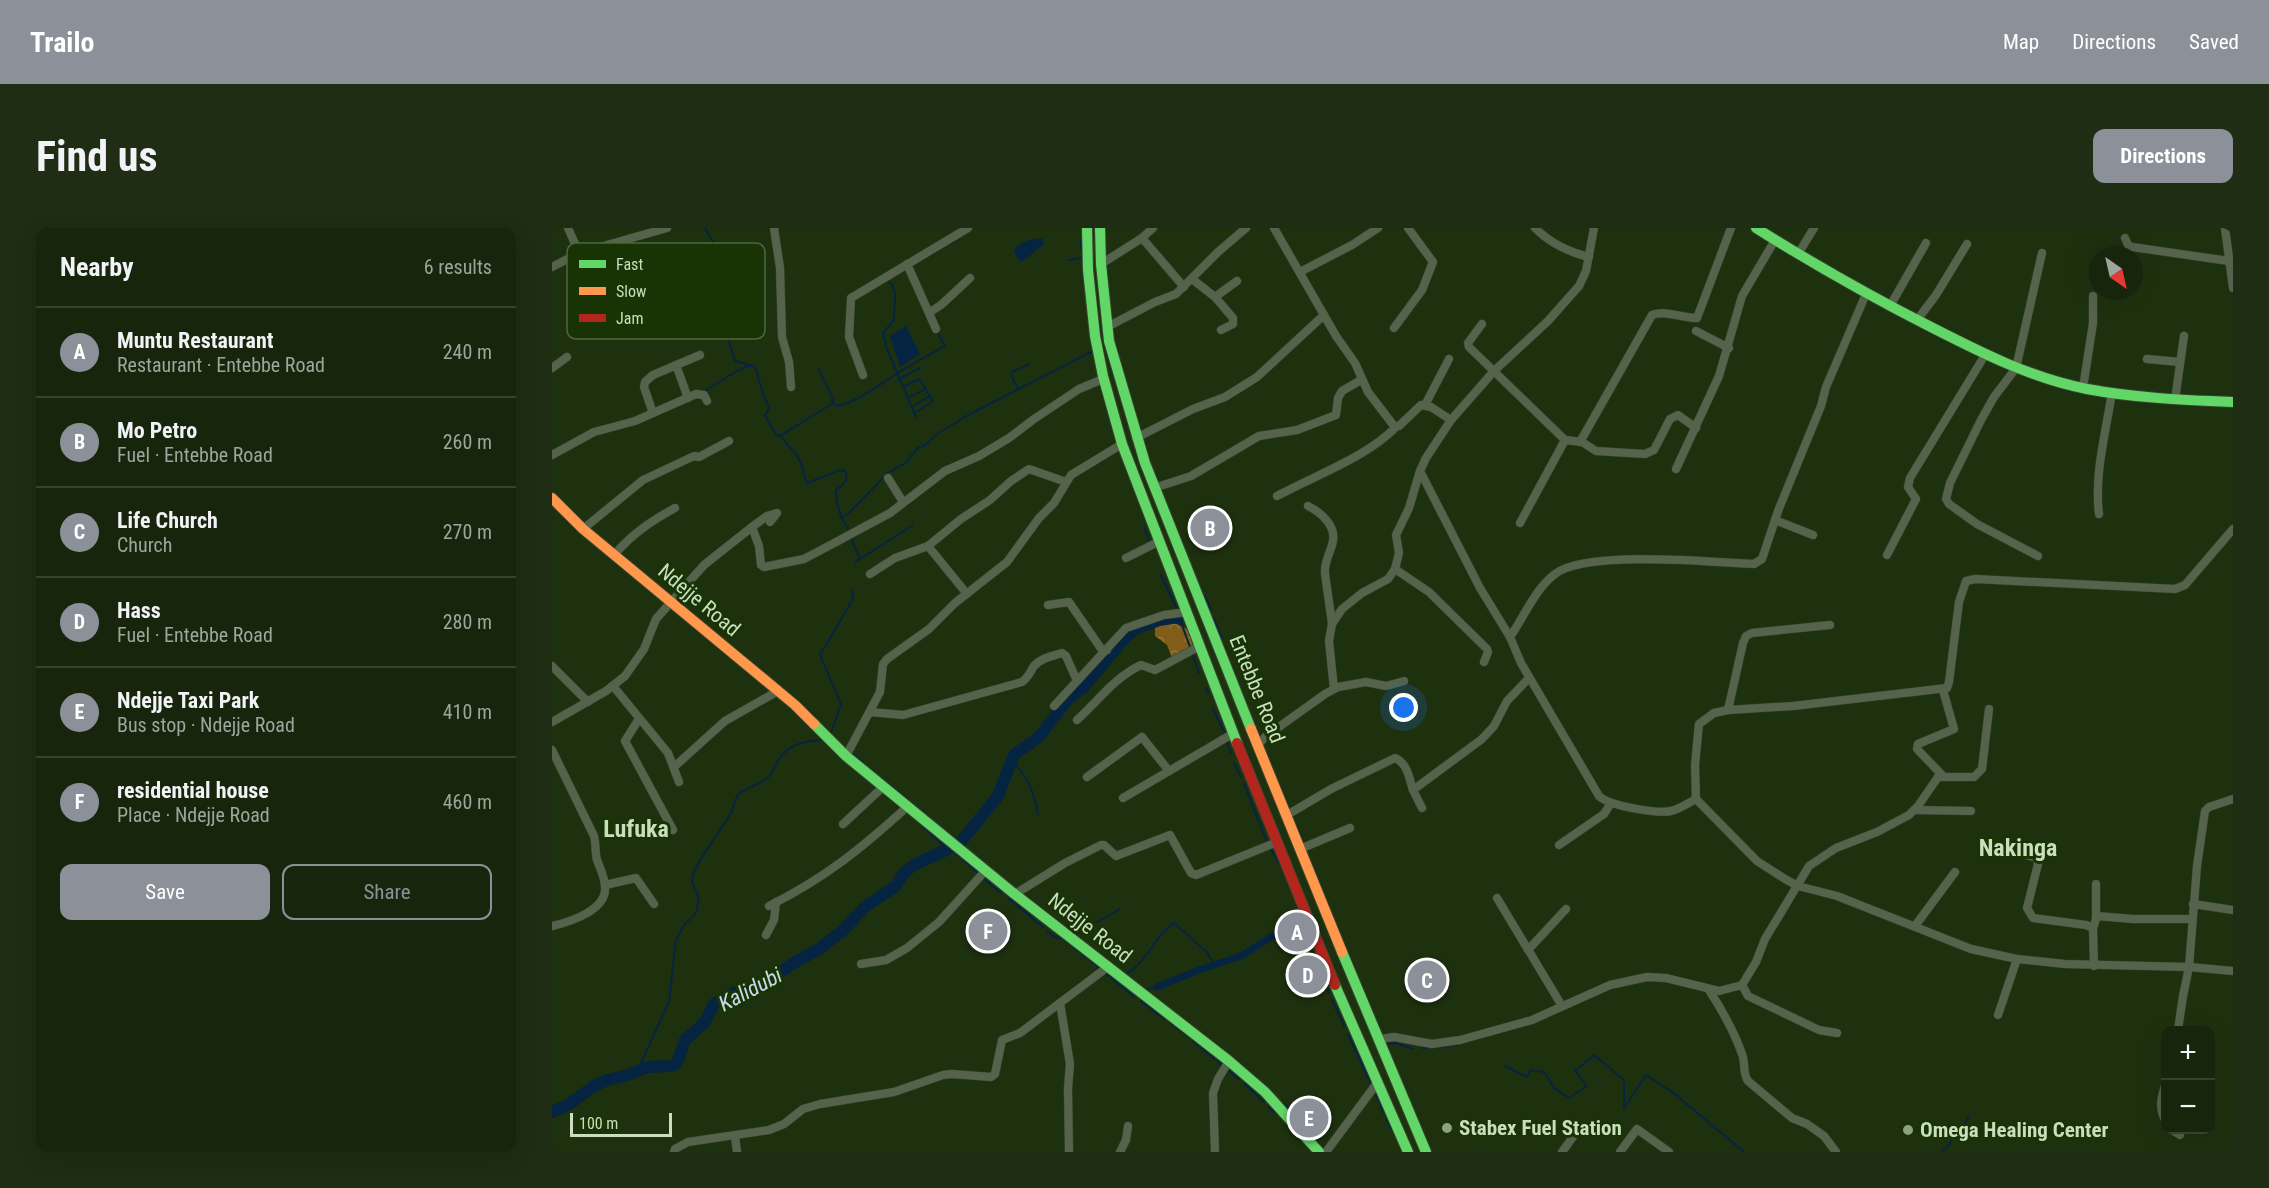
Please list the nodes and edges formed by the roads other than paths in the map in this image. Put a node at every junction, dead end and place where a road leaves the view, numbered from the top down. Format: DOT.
graph roads {
  1 [pos="568,228"];
  2 [pos="667,228"];
  3 [pos="774,228"];
  4 [pos="968,228"];
  5 [pos="1087,228"];
  6 [pos="1101,228"];
  7 [pos="1153,228"];
  8 [pos="1246,228"];
  9 [pos="1274,228"];
  10 [pos="1378,228"];
  11 [pos="1408,228"];
  12 [pos="1535,228"];
  13 [pos="1594,228"];
  14 [pos="1731,228"];
  15 [pos="1756,228"];
  16 [pos="1814,228"];
  17 [pos="2224,228"];
  18 [pos="2126,237"];
  19 [pos="1142,238"];
  20 [pos="1775,240"];
  21 [pos="574,243"];
  22 [pos="616,243"];
  23 [pos="1926,243"];
  24 [pos="1966,244"];
  25 [pos="2042,253"];
  26 [pos="1798,254"];
  27 [pos="1589,257"];
  28 [pos="567,260"];
  29 [pos="2229,261"];
  30 [pos="907,264"];
  31 [pos="1101,264"];
  32 [pos="552,267"];
  33 [pos="1300,272"];
  34 [pos="970,278"];
  35 [pos="1192,279"];
  36 [pos="1237,282"];
  37 [pos="1184,286"];
  38 [pos="2233,288"];
  39 [pos="1866,294"];
  40 [pos="1215,297"];
  41 [pos="2093,300"];
  42 [pos="1890,306"];
  43 [pos="930,312"];
  44 [pos="1323,315"];
  45 [pos="1917,320"];
  46 [pos="1482,324"];
  47 [pos="1107,327"];
  48 [pos="1394,328"];
  49 [pos="936,329"];
  50 [pos="1221,330"];
  51 [pos="1696,331"];
  52 [pos="2184,336"];
  53 [pos="1728,348"];
  54 [pos="700,355"];
  55 [pos="1985,355"];
  56 [pos="567,357"];
  57 [pos="2147,358"];
  58 [pos="1449,359"];
  59 [pos="2180,362"];
  60 [pos="676,365"];
  61 [pos="552,368"];
  62 [pos="2016,368"];
  63 [pos="1494,371"];
  64 [pos="863,375"];
  65 [pos="1103,379"];
  66 [pos="1361,380"];
  67 [pos="791,387"];
  68 [pos="2083,388"];
  69 [pos="2112,392"];
  70 [pos="688,398"];
  71 [pos="2175,400"];
  72 [pos="707,401"];
  73 [pos="2233,402"];
  74 [pos="1425,405"];
  75 [pos="653,413"];
  76 [pos="1451,420"];
  77 [pos="1396,427"];
  78 [pos="1696,428"];
  79 [pos="1136,438"];
  80 [pos="1565,440"];
  81 [pos="729,441"];
  82 [pos="1580,442"];
  83 [pos="1122,444"];
  84 [pos="552,455"];
  85 [pos="1676,470"];
  86 [pos="1420,471"];
  87 [pos="888,478"];
  88 [pos="1066,482"];
  89 [pos="1155,488"];
  90 [pos="1277,496"];
  91 [pos="552,498"];
  92 [pos="903,502"];
  93 [pos="1308,506"];
  94 [pos="675,508"];
  95 [pos="2099,514"];
  96 [pos="1775,520"];
  97 [pos="770,522"];
  98 [pos="1520,523"];
  99 [pos="752,527"];
  100 [pos="583,529"];
  101 [pos="2233,529"];
  102 [pos="1813,535"];
  103 [pos="1160,541"];
  104 [pos="928,546"];
  105 [pos="614,555"];
  106 [pos="1887,555"];
  107 [pos="2038,556"];
  108 [pos="1126,558"];
  109 [pos="1395,569"];
  110 [pos="870,574"];
  111 [pos="967,594"];
  112 [pos="671,602"];
  113 [pos="1048,605"];
  114 [pos="1187,612"];
  115 [pos="1332,624"];
  116 [pos="1830,625"];
  117 [pos="1510,638"];
  118 [pos="1200,646"];
  119 [pos="1107,650"];
  120 [pos="1484,662"];
  121 [pos="552,666"];
  122 [pos="1530,678"];
  123 [pos="1077,681"];
  124 [pos="1404,681"];
  125 [pos="613,686"];
  126 [pos="1334,689"];
  127 [pos="1943,690"];
  128 [pos="778,691"];
  129 [pos="588,702"];
  130 [pos="1241,702"];
  131 [pos="1054,706"];
  132 [pos="1223,707"];
  133 [pos="1989,709"];
  134 [pos="1728,710"];
  135 [pos="870,712"];
  136 [pos="639,719"];
  137 [pos="1077,720"];
  138 [pos="552,722"];
  139 [pos="1234,733"];
  140 [pos="1259,744"];
  141 [pos="552,750"];
  142 [pos="846,756"];
  143 [pos="674,767"];
  144 [pos="1168,771"];
  145 [pos="1942,776"];
  146 [pos="1087,777"];
  147 [pos="679,782"];
  148 [pos="883,787"];
  149 [pos="1413,790"];
  150 [pos="1123,798"];
  151 [pos="1696,799"];
  152 [pos="2233,799"];
  153 [pos="1611,803"];
  154 [pos="908,806"];
  155 [pos="1422,808"];
  156 [pos="1914,810"];
  157 [pos="1971,811"];
  158 [pos="1287,815"];
  159 [pos="843,824"];
  160 [pos="1350,828"];
  161 [pos="673,830"];
  162 [pos="1277,842"];
  163 [pos="1559,845"];
  164 [pos="1300,849"];
  165 [pos="2018,853"];
  166 [pos="986,870"];
  167 [pos="1956,872"];
  168 [pos="2096,884"];
  169 [pos="605,885"];
  170 [pos="1798,886"];
  171 [pos="1015,894"];
  172 [pos="1497,898"];
  173 [pos="654,904"];
  174 [pos="2193,904"];
  175 [pos="1566,909"];
  176 [pos="2233,910"];
  177 [pos="2096,917"];
  178 [pos="2192,919"];
  179 [pos="552,926"];
  180 [pos="1915,926"];
  181 [pos="2093,928"];
  182 [pos="766,935"];
  183 [pos="1528,950"];
  184 [pos="2017,959"];
  185 [pos="861,964"];
  186 [pos="1109,966"];
  187 [pos="2094,966"];
  188 [pos="2190,967"];
  189 [pos="2233,971"];
  190 [pos="1742,985"];
  191 [pos="1709,990"];
  192 [pos="1060,1003"];
  193 [pos="1562,1006"];
  194 [pos="1998,1015"];
  195 [pos="2179,1026"];
  196 [pos="1837,1033"];
  197 [pos="1380,1042"];
  198 [pos="1229,1062"];
  199 [pos="1377,1083"];
  200 [pos="1128,1126"];
  201 [pos="1575,1134"];
  202 [pos="735,1136"];
  203 [pos="674,1152"];
  204 [pos="737,1152"];
  205 [pos="1069,1152"];
  206 [pos="1120,1152"];
  207 [pos="1215,1152"];
  208 [pos="1319,1152"];
  209 [pos="1326,1152"];
  210 [pos="1408,1152"];
  211 [pos="1426,1152"];
  212 [pos="1562,1152"];
  213 [pos="1620,1152"];
  214 [pos="1669,1152"];
  215 [pos="1836,1152"];
  1 -- 21 [label="street"];
  2 -- 22 [label="street"];
  3 -- 67 [label="street"];
  4 -- 30 [label="street"];
  5 -- 65 [label="main road, Entebbe Road"];
  6 -- 31 [label="main road, Entebbe Road"];
  7 -- 19 [label="street"];
  8 -- 35 [label="street"];
  9 -- 33 [label="street"];
  10 -- 33 [label="street"];
  11 -- 48 [label="street"];
  12 -- 27 [label="street"];
  13 -- 27 [label="street"];
  14 -- 82 [label="street"];
  15 -- 20 [label="main road"];
  16 -- 26 [label="street"];
  17 -- 29 [label="street"];
  18 -- 29 [label="street"];
  19 -- 31 [label="street"];
  19 -- 37 [label="street"];
  20 -- 26 [label="main road"];
  20 -- 53 [label="street"];
  23 -- 42 [label="street"];
  24 -- 45 [label="street"];
  25 -- 62 [label="street"];
  26 -- 39 [label="main road"];
  27 -- 63 [label="street"];
  28 -- 32 [label="street"];
  29 -- 38 [label="street"];
  30 -- 43 [label="street"];
  30 -- 64 [label="street"];
  31 -- 47 [label="main road, Entebbe Road"];
  33 -- 44 [label="street"];
  34 -- 43 [label="street"];
  35 -- 37 [label="street"];
  35 -- 40 [label="street"];
  36 -- 40 [label="street"];
  37 -- 47 [label="street"];
  39 -- 42 [label="main road"];
  39 -- 96 [label="street"];
  40 -- 50 [label="street"];
  41 -- 68 [label="street"];
  42 -- 45 [label="main road"];
  43 -- 49 [label="street"];
  44 -- 66 [label="street"];
  44 -- 79 [label="street"];
  45 -- 55 [label="main road"];
  46 -- 63 [label="street"];
  47 -- 79 [label="main road, Entebbe Road"];
  51 -- 53 [label="street"];
  52 -- 59 [label="street"];
  53 -- 78 [label="street"];
  54 -- 60 [label="street"];
  55 -- 62 [label="main road"];
  55 -- 106 [label="street"];
  56 -- 61 [label="street"];
  57 -- 59 [label="street"];
  58 -- 74 [label="street"];
  59 -- 71 [label="street"];
  60 -- 70 [label="street"];
  60 -- 75 [label="street"];
  62 -- 68 [label="main road"];
  62 -- 107 [label="street"];
  63 -- 76 [label="street"];
  63 -- 80 [label="street"];
  65 -- 83 [label="main road, Entebbe Road"];
  65 -- 92 [label="street"];
  66 -- 77 [label="street"];
  66 -- 89 [label="street"];
  68 -- 69 [label="main road"];
  69 -- 71 [label="main road"];
  69 -- 95 [label="street"];
  70 -- 72 [label="street"];
  70 -- 75 [label="street"];
  71 -- 73 [label="main road"];
  74 -- 76 [label="street"];
  74 -- 77 [label="street"];
  75 -- 84 [label="street"];
  76 -- 86 [label="street"];
  77 -- 90 [label="street"];
  78 -- 82 [label="street"];
  78 -- 85 [label="street"];
  79 -- 89 [label="main road, Entebbe Road"];
  80 -- 82 [label="street"];
  80 -- 98 [label="street"];
  81 -- 100 [label="street"];
  83 -- 88 [label="street"];
  83 -- 103 [label="main road, Entebbe Road"];
  86 -- 109 [label="street"];
  86 -- 117 [label="street"];
  87 -- 92 [label="street"];
  88 -- 104 [label="street"];
  88 -- 111 [label="street"];
  89 -- 130 [label="main road, Entebbe Road"];
  91 -- 100 [label="main road, Ndejje Road"];
  92 -- 99 [label="street"];
  93 -- 115 [label="street"];
  94 -- 105 [label="street"];
  96 -- 102 [label="street"];
  96 -- 117 [label="street"];
  97 -- 99 [label="street"];
  99 -- 112 [label="street"];
  100 -- 105 [label="main road, Ndejje Road"];
  101 -- 127 [label="street"];
  103 -- 108 [label="street"];
  103 -- 114 [label="main road, Entebbe Road"];
  104 -- 110 [label="street"];
  104 -- 111 [label="street"];
  105 -- 112 [label="main road, Ndejje Road"];
  109 -- 115 [label="street"];
  109 -- 120 [label="street"];
  111 -- 135 [label="street"];
  112 -- 125 [label="street"];
  112 -- 128 [label="main road, Ndejje Road"];
  113 -- 119 [label="street"];
  114 -- 118 [label="main road, Entebbe Road"];
  114 -- 119 [label="street"];
  115 -- 126 [label="street"];
  116 -- 134 [label="street"];
  117 -- 122 [label="street"];
  118 -- 132 [label="main road, Entebbe Road"];
  118 -- 137 [label="street"];
  119 -- 123 [label="street"];
  121 -- 129 [label="street"];
  122 -- 149 [label="street"];
  122 -- 153 [label="street"];
  123 -- 131 [label="street"];
  123 -- 135 [label="street"];
  124 -- 126 [label="street"];
  125 -- 129 [label="street"];
  125 -- 136 [label="street"];
  126 -- 140 [label="street"];
  127 -- 134 [label="street"];
  127 -- 145 [label="street"];
  128 -- 142 [label="main road, Ndejje Road"];
  128 -- 143 [label="street"];
  129 -- 138 [label="street"];
  130 -- 132 [label="main road"];
  130 -- 140 [label="main road, Entebbe Road"];
  132 -- 139 [label="main road, Entebbe Road"];
  133 -- 145 [label="street"];
  134 -- 151 [label="street"];
  135 -- 142 [label="street"];
  136 -- 143 [label="street"];
  136 -- 161 [label="street"];
  139 -- 144 [label="street"];
  139 -- 162 [label="main road, Entebbe Road"];
  140 -- 158 [label="main road, Entebbe Road"];
  141 -- 169 [label="street"];
  142 -- 148 [label="main road, Ndejje Road"];
  143 -- 147 [label="street"];
  144 -- 146 [label="street"];
  144 -- 150 [label="street"];
  145 -- 156 [label="street"];
  148 -- 154 [label="main road, Ndejje Road"];
  148 -- 159 [label="street"];
  149 -- 155 [label="street"];
  149 -- 158 [label="street"];
  151 -- 153 [label="street"];
  151 -- 170 [label="street"];
  152 -- 174 [label="street"];
  153 -- 163 [label="street"];
  154 -- 166 [label="main road, Ndejje Road"];
  154 -- 182 [label="street"];
  156 -- 157 [label="street"];
  156 -- 170 [label="street"];
  158 -- 164 [label="main road, Entebbe Road"];
  160 -- 164 [label="street"];
  162 -- 171 [label="street"];
  162 -- 199 [label="main road, Entebbe Road"];
  164 -- 197 [label="main road, Entebbe Road"];
  165 -- 181 [label="street"];
  166 -- 171 [label="main road, Ndejje Road"];
  166 -- 185 [label="street"];
  167 -- 180 [label="street"];
  168 -- 177 [label="street"];
  169 -- 173 [label="street"];
  169 -- 179 [label="street"];
  170 -- 180 [label="street"];
  170 -- 190 [label="street"];
  171 -- 186 [label="main road, Ndejje Road"];
  172 -- 183 [label="street"];
  174 -- 176 [label="street"];
  174 -- 178 [label="street"];
  175 -- 183 [label="street"];
  177 -- 178 [label="street"];
  177 -- 181 [label="street"];
  178 -- 188 [label="street"];
  180 -- 184 [label="street"];
  181 -- 187 [label="street"];
  183 -- 193 [label="street"];
  184 -- 187 [label="street"];
  184 -- 194 [label="street"];
  186 -- 192 [label="street"];
  186 -- 198 [label="main road, Ndejje Road"];
  187 -- 188 [label="street"];
  188 -- 189 [label="street"];
  188 -- 195 [label="street"];
  190 -- 191 [label="street"];
  190 -- 196 [label="street"];
  191 -- 193 [label="street"];
  191 -- 215 [label="street"];
  192 -- 202 [label="street"];
  192 -- 205 [label="street"];
  193 -- 197 [label="street"];
  197 -- 211 [label="main road, Entebbe Road"];
  198 -- 207 [label="street"];
  198 -- 208 [label="main road, Ndejje Road"];
  199 -- 209 [label="street"];
  199 -- 210 [label="main road, Entebbe Road"];
  200 -- 206 [label="street"];
  201 -- 212 [label="street"];
  202 -- 203 [label="street"];
  202 -- 204 [label="street"];
  213 -- 214 [label="street"];
}
